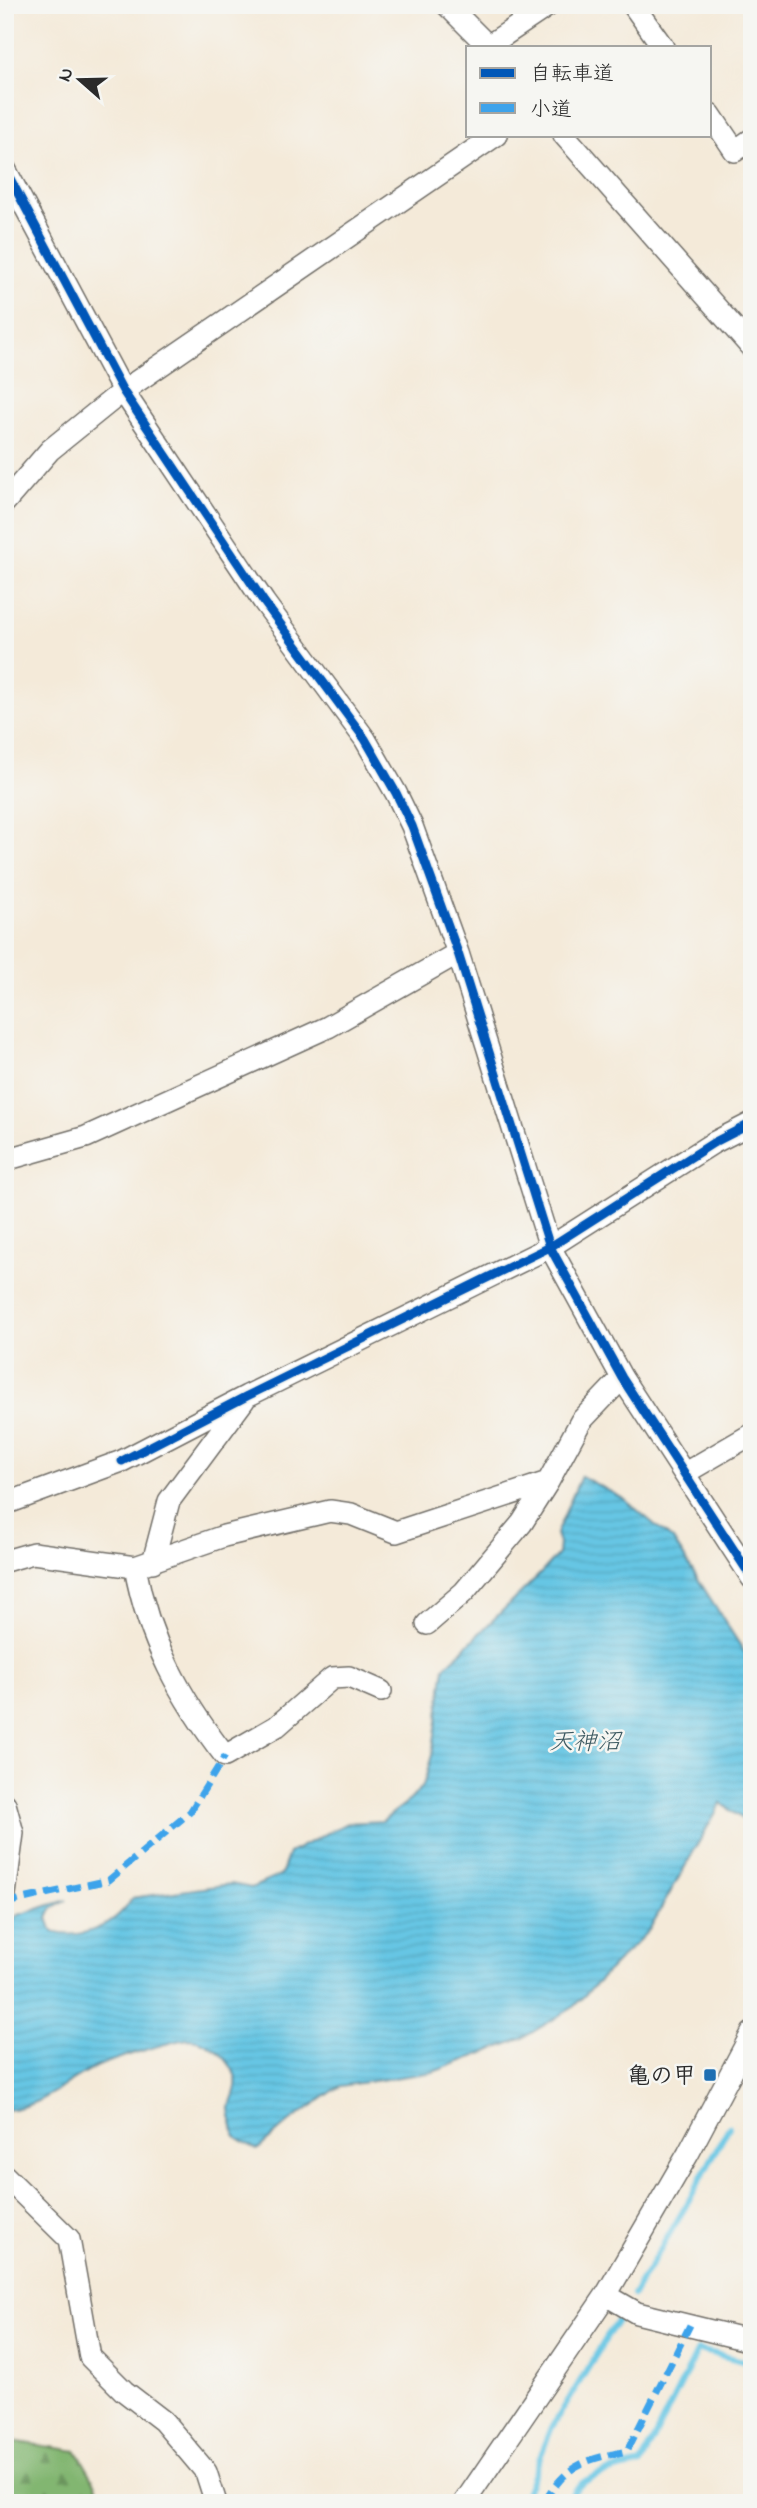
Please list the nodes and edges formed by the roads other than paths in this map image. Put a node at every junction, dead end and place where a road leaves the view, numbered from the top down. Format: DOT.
graph roads {
  1 [pos="447,5"];
  2 [pos="549,5"];
  3 [pos="633,5"];
  4 [pos="488,46"];
  5 [pos="662,46"];
  6 [pos="712,117"];
  7 [pos="495,136"];
  8 [pos="565,136"];
  9 [pos="752,139"];
  10 [pos="5,169"];
  11 [pos="752,348"];
  12 [pos="123,391"];
  13 [pos="5,502"];
  14 [pos="457,953"];
  15 [pos="752,1123"];
  16 [pos="5,1160"];
  17 [pos="550,1247"];
  18 [pos="622,1378"];
  19 [pos="247,1396"];
  20 [pos="752,1434"];
  21 [pos="685,1473"];
  22 [pos="548,1482"];
  23 [pos="5,1504"];
  24 [pos="5,1560"];
  25 [pos="144,1564"];
  26 [pos="752,1578"];
  27 [pos="426,1624"];
  28 [pos="382,1691"];
  29 [pos="5,1804"];
  30 [pos="5,1894"];
  31 [pos="752,2033"];
  32 [pos="5,2176"];
  33 [pos="606,2295"];
  34 [pos="752,2341"];
  35 [pos="216,2503"];
  36 [pos="464,2503"];
  1 -- 4 [label="street"];
  2 -- 4 [label="street"];
  3 -- 5 [label="street"];
  6 -- 9 [label="street"];
  7 -- 12 [label="street"];
  8 -- 11 [label="street"];
  10 -- 12 [label="street"];
  12 -- 13 [label="street"];
  12 -- 14 [label="street"];
  14 -- 16 [label="street"];
  14 -- 17 [label="street"];
  15 -- 17 [label="street"];
  17 -- 18 [label="street"];
  17 -- 19 [label="street"];
  18 -- 21 [label="street"];
  18 -- 22 [label="street"];
  19 -- 23 [label="street"];
  19 -- 25 [label="street"];
  20 -- 21 [label="street"];
  21 -- 26 [label="street"];
  22 -- 25 [label="street"];
  22 -- 27 [label="street"];
  24 -- 25 [label="street"];
  25 -- 28 [label="street"];
  29 -- 30 [label="street"];
  31 -- 33 [label="street"];
  32 -- 35 [label="street"];
  33 -- 34 [label="street"];
  33 -- 36 [label="street"];
}
